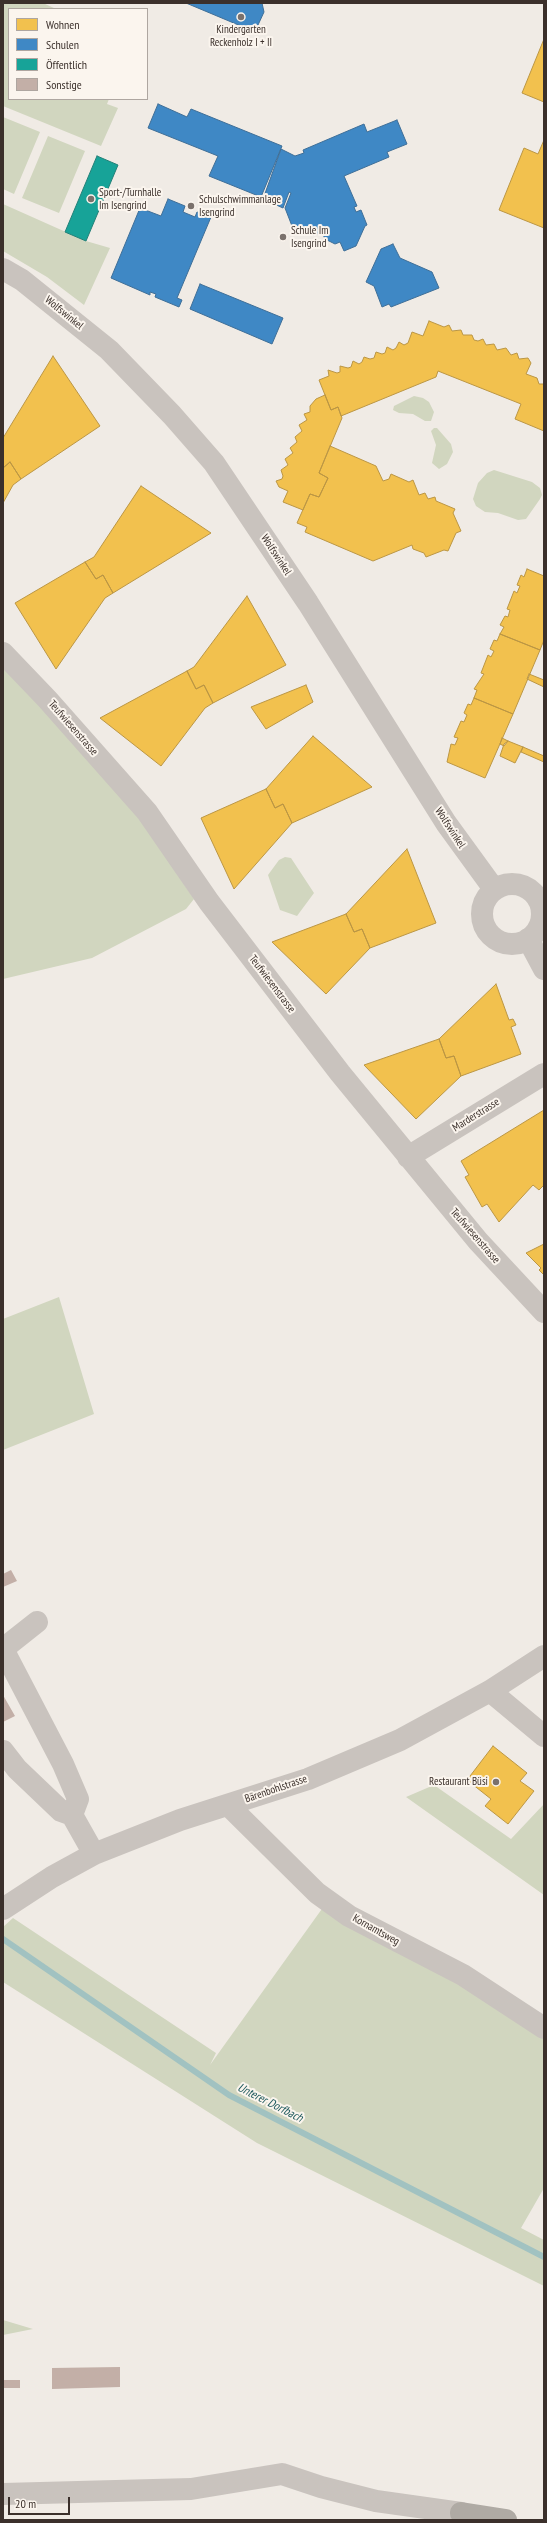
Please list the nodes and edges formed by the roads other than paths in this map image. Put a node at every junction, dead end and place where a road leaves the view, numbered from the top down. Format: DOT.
graph roads {
  1 [pos="3,269"];
  2 [pos="3,653"];
  3 [pos="494,890"];
  4 [pos="540,893"];
  5 [pos="528,939"];
  6 [pos="544,969"];
  7 [pos="544,1074"];
  8 [pos="408,1157"];
  9 [pos="544,1312"];
  10 [pos="37,1622"];
  11 [pos="3,1649"];
  12 [pos="544,1656"];
  13 [pos="490,1691"];
  14 [pos="544,1736"];
  15 [pos="3,1751"];
  16 [pos="228,1805"];
  17 [pos="72,1814"];
  18 [pos="94,1854"];
  19 [pos="3,1909"];
  20 [pos="544,2028"];
  21 [pos="3,2494"];
  22 [pos="461,2513"];
  23 [pos="506,2520"];
  1 -- 3 [label="street, Wolfswinkel"];
  2 -- 8 [label="street, Teufwiesenstrasse"];
  3 -- 4 [label="street"];
  3 -- 5 [label="street"];
  4 -- 5 [label="street"];
  5 -- 6 [label="street"];
  7 -- 8 [label="street, Marderstrasse"];
  8 -- 9 [label="street, Teufwiesenstrasse"];
  10 -- 11 [label="street"];
  11 -- 17 [label="street"];
  12 -- 13 [label="street, Bärenbohlstrasse"];
  13 -- 14 [label="street"];
  13 -- 16 [label="street, Bärenbohlstrasse"];
  15 -- 17 [label="street"];
  16 -- 18 [label="street, Bärenbohlstrasse"];
  16 -- 20 [label="street, Kornamtsweg"];
  17 -- 18 [label="street"];
  18 -- 19 [label="street, Bärenbohlstrasse"];
  21 -- 22 [label="street"];
  22 -- 23 [label="highway"];
}
